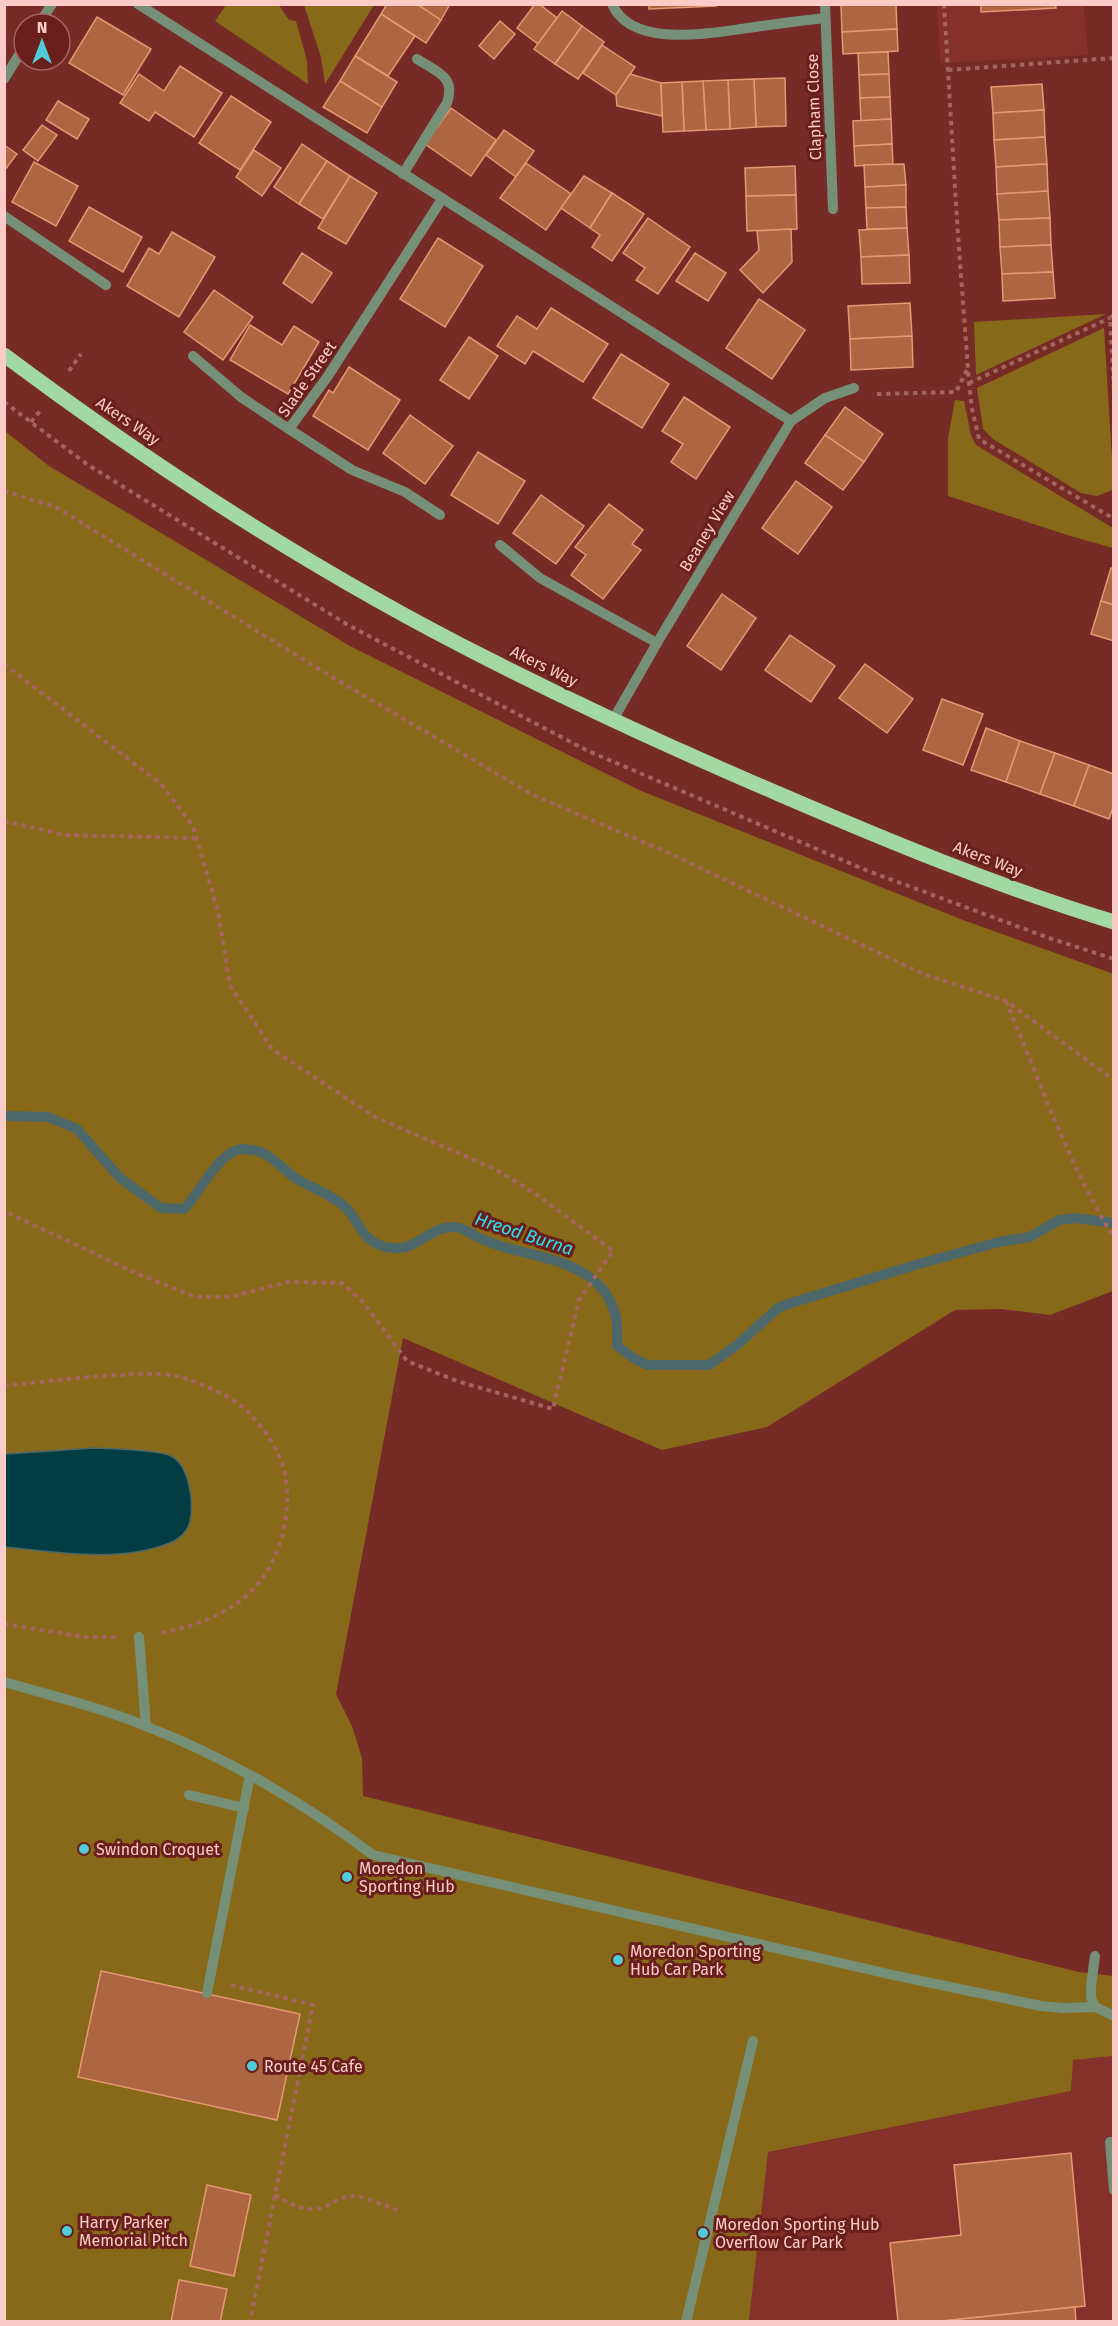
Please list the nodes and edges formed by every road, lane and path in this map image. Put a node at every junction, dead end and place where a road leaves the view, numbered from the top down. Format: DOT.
graph roads {
  1 [pos="138,4"];
  2 [pos="612,4"];
  3 [pos="825,4"];
  4 [pos="944,4"];
  5 [pos="825,18"];
  6 [pos="1113,58"];
  7 [pos="417,59"];
  8 [pos="12,66"];
  9 [pos="948,70"];
  10 [pos="4,79"];
  11 [pos="403,174"];
  12 [pos="442,199"];
  13 [pos="833,209"];
  14 [pos="4,216"];
  15 [pos="106,285"];
  16 [pos="1112,316"];
  17 [pos="4,355"];
  18 [pos="193,356"];
  19 [pos="968,367"];
  20 [pos="969,383"];
  21 [pos="854,388"];
  22 [pos="1113,390"];
  23 [pos="791,421"];
  24 [pos="289,429"];
  25 [pos="4,491"];
  26 [pos="440,515"];
  27 [pos="1113,519"];
  28 [pos="500,545"];
  29 [pos="657,644"];
  30 [pos="4,664"];
  31 [pos="613,720"];
  32 [pos="4,821"];
  33 [pos="196,838"];
  34 [pos="1113,922"];
  35 [pos="1006,1001"];
  36 [pos="1113,1080"];
  37 [pos="4,1211"];
  38 [pos="1113,1238"];
  39 [pos="4,1386"];
  40 [pos="4,1624"];
  41 [pos="139,1637"];
  42 [pos="4,1682"];
  43 [pos="146,1726"];
  44 [pos="250,1775"];
  45 [pos="189,1795"];
  46 [pos="244,1808"];
  47 [pos="1095,1956"];
  48 [pos="210,1980"];
  49 [pos="207,1993"];
  50 [pos="1095,2007"];
  51 [pos="1113,2016"];
  52 [pos="753,2041"];
  53 [pos="1113,2142"];
  54 [pos="1113,2190"];
  55 [pos="275,2195"];
  56 [pos="400,2211"];
  57 [pos="250,2322"];
  58 [pos="686,2322"];
  1 -- 11 [label="street"];
  2 -- 5 [label="street"];
  3 -- 5 [label="street, Clapham Close"];
  4 -- 9 [label="path"];
  5 -- 13 [label="street, Clapham Close"];
  6 -- 9 [label="path"];
  7 -- 11 [label="street"];
  8 -- 10 [label="street"];
  9 -- 19 [label="path"];
  11 -- 12 [label="street"];
  12 -- 23 [label="street"];
  12 -- 24 [label="street, Slade Street"];
  14 -- 15 [label="street"];
  16 -- 20 [label="path"];
  16 -- 22 [label="path"];
  17 -- 31 [label="main road, Akers Way"];
  18 -- 24 [label="street"];
  19 -- 20 [label="path"];
  19 -- 21 [label="path"];
  20 -- 27 [label="path"];
  21 -- 23 [label="street, Beaney View"];
  23 -- 29 [label="street, Beaney View"];
  24 -- 26 [label="street, Slade Street"];
  25 -- 35 [label="path"];
  28 -- 29 [label="street"];
  29 -- 31 [label="street, Beaney View"];
  30 -- 33 [label="path"];
  31 -- 34 [label="main road, Akers Way"];
  32 -- 33 [label="path"];
  33 -- 37 [label="path"];
  35 -- 36 [label="path"];
  35 -- 38 [label="path"];
  39 -- 41 [label="path"];
  40 -- 41 [label="path"];
  41 -- 43 [label="street"];
  42 -- 43 [label="street"];
  43 -- 44 [label="street"];
  44 -- 46 [label="street"];
  44 -- 50 [label="street"];
  45 -- 46 [label="street"];
  46 -- 48 [label="street"];
  47 -- 50 [label="street"];
  48 -- 49 [label="street"];
  48 -- 55 [label="path"];
  50 -- 51 [label="street"];
  52 -- 58 [label="street"];
  53 -- 54 [label="street"];
  55 -- 56 [label="path"];
  55 -- 57 [label="path"];
}
